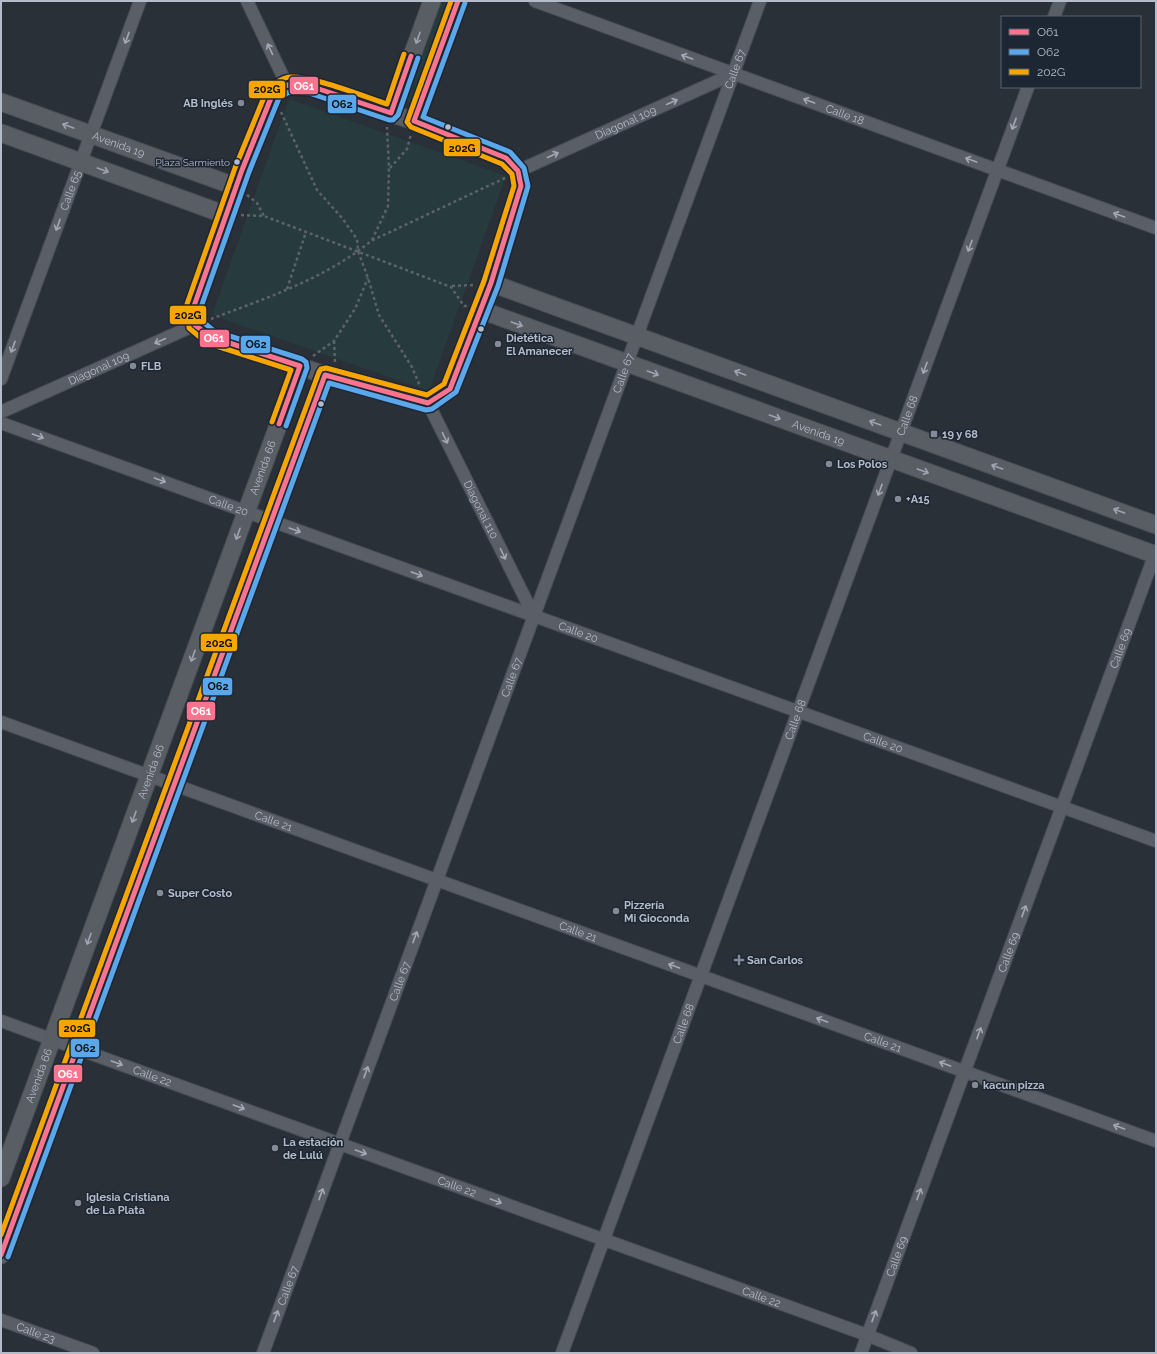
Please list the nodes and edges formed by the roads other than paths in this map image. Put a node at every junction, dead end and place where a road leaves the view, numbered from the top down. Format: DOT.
graph roads {
  1 [pos="140,1"];
  2 [pos="247,1"];
  3 [pos="432,1"];
  4 [pos="458,1"];
  5 [pos="535,1"];
  6 [pos="760,1"];
  7 [pos="1060,1"];
  8 [pos="1054,16"];
  9 [pos="733,74"];
  10 [pos="1028,88"];
  11 [pos="280,89"];
  12 [pos="1,102"];
  13 [pos="391,113"];
  14 [pos="414,121"];
  15 [pos="1,133"];
  16 [pos="91,134"];
  17 [pos="81,162"];
  18 [pos="997,170"];
  19 [pos="518,171"];
  20 [pos="237,187"];
  21 [pos="226,215"];
  22 [pos="1156,228"];
  23 [pos="491,283"];
  24 [pos="481,310"];
  25 [pos="196,325"];
  26 [pos="637,336"];
  27 [pos="626,363"];
  28 [pos="300,366"];
  29 [pos="325,375"];
  30 [pos="1,379"];
  31 [pos="428,403"];
  32 [pos="1,412"];
  33 [pos="1,423"];
  34 [pos="901,432"];
  35 [pos="891,459"];
  36 [pos="246,512"];
  37 [pos="271,521"];
  38 [pos="1156,525"];
  39 [pos="1156,554"];
  40 [pos="534,616"];
  41 [pos="798,712"];
  42 [pos="1,722"];
  43 [pos="149,775"];
  44 [pos="174,784"];
  45 [pos="1062,807"];
  46 [pos="1156,842"];
  47 [pos="437,880"];
  48 [pos="701,976"];
  49 [pos="1,1021"];
  50 [pos="52,1040"];
  51 [pos="77,1048"];
  52 [pos="965,1071"];
  53 [pos="1156,1141"];
  54 [pos="339,1144"];
  55 [pos="1,1178"];
  56 [pos="604,1240"];
  57 [pos="1,1255"];
  58 [pos="1,1320"];
  59 [pos="867,1335"];
  60 [pos="93,1353"];
  61 [pos="263,1353"];
  62 [pos="562,1353"];
  63 [pos="861,1353"];
  64 [pos="911,1353"];
  1 -- 16 [label="street, Calle 65, one-way"];
  11 -- 2 [label="street, one-way"];
  3 -- 13 [label="main road, one-way"];
  4 -- 14 [label="main road"];
  9 -- 5 [label="street, Calle 18, one-way"];
  6 -- 9 [label="street, Calle 67"];
  7 -- 8 [label="street"];
  18 -- 9 [label="street, Calle 18, one-way"];
  19 -- 9 [label="street, Diagonal 109, one-way"];
  9 -- 26 [label="street, Calle 67"];
  10 -- 18 [label="street, Calle 68, one-way"];
  11 -- 13 [label="main road"];
  11 -- 20 [label="main road"];
  16 -- 12 [label="main road, Avenida 19, one-way"];
  13 -- 14 [label="main road"];
  14 -- 19 [label="main road"];
  15 -- 17 [label="main road"];
  16 -- 17 [label="street, Calle 65"];
  16 -- 20 [label="main road, Avenida 19"];
  17 -- 21 [label="main road, one-way"];
  17 -- 30 [label="street, Calle 65, one-way"];
  22 -- 18 [label="street, Calle 18, one-way"];
  18 -- 34 [label="street, Calle 68, one-way"];
  19 -- 23 [label="main road"];
  20 -- 21 [label="main road"];
  21 -- 25 [label="main road"];
  23 -- 24 [label="main road"];
  23 -- 26 [label="main road"];
  24 -- 27 [label="main road, Avenida 19, one-way"];
  24 -- 31 [label="main road"];
  25 -- 28 [label="main road"];
  25 -- 32 [label="street, Diagonal 109, one-way"];
  26 -- 27 [label="street, Calle 67"];
  34 -- 26 [label="main road, one-way"];
  27 -- 35 [label="main road, Avenida 19, one-way"];
  27 -- 40 [label="street, Calle 67"];
  28 -- 29 [label="main road"];
  28 -- 36 [label="main road, Avenida 66"];
  29 -- 31 [label="main road"];
  29 -- 37 [label="main road"];
  31 -- 40 [label="street, Diagonal 110, one-way"];
  33 -- 36 [label="street, Calle 20, one-way"];
  34 -- 35 [label="street, Calle 68"];
  38 -- 34 [label="main road, one-way"];
  35 -- 39 [label="main road, Avenida 19, one-way"];
  35 -- 41 [label="street, Calle 68, one-way"];
  36 -- 37 [label="street, Calle 20"];
  36 -- 43 [label="main road, Avenida 66, one-way"];
  37 -- 40 [label="street, Calle 20, one-way"];
  37 -- 44 [label="main road"];
  39 -- 45 [label="street, Calle 69"];
  40 -- 41 [label="street, Calle 20"];
  40 -- 47 [label="street, Calle 67"];
  41 -- 45 [label="street, Calle 20"];
  41 -- 48 [label="street, Calle 68"];
  42 -- 43 [label="street, Calle 21"];
  43 -- 44 [label="street, Calle 21"];
  43 -- 50 [label="main road, Avenida 66, one-way"];
  44 -- 47 [label="street, Calle 21"];
  44 -- 51 [label="main road"];
  45 -- 46 [label="street, Calle 20"];
  52 -- 45 [label="street, Calle 69, one-way"];
  48 -- 47 [label="street, Calle 21, one-way"];
  54 -- 47 [label="street, Calle 67, one-way"];
  52 -- 48 [label="street, Calle 21, one-way"];
  48 -- 56 [label="street, Calle 68"];
  49 -- 50 [label="street, Calle 22"];
  50 -- 51 [label="street, Calle 22"];
  50 -- 55 [label="main road, Avenida 66"];
  51 -- 54 [label="street, Calle 22, one-way"];
  51 -- 57 [label="main road"];
  53 -- 52 [label="street, Calle 21, one-way"];
  59 -- 52 [label="street, Calle 69, one-way"];
  54 -- 56 [label="street, Calle 22, one-way"];
  61 -- 54 [label="street, Calle 67, one-way"];
  56 -- 59 [label="street, Calle 22"];
  56 -- 62 [label="street, Calle 68"];
  58 -- 60 [label="street, Calle 23"];
  59 -- 63 [label="street, Calle 69"];
  59 -- 64 [label="street, Calle 22"];
}
